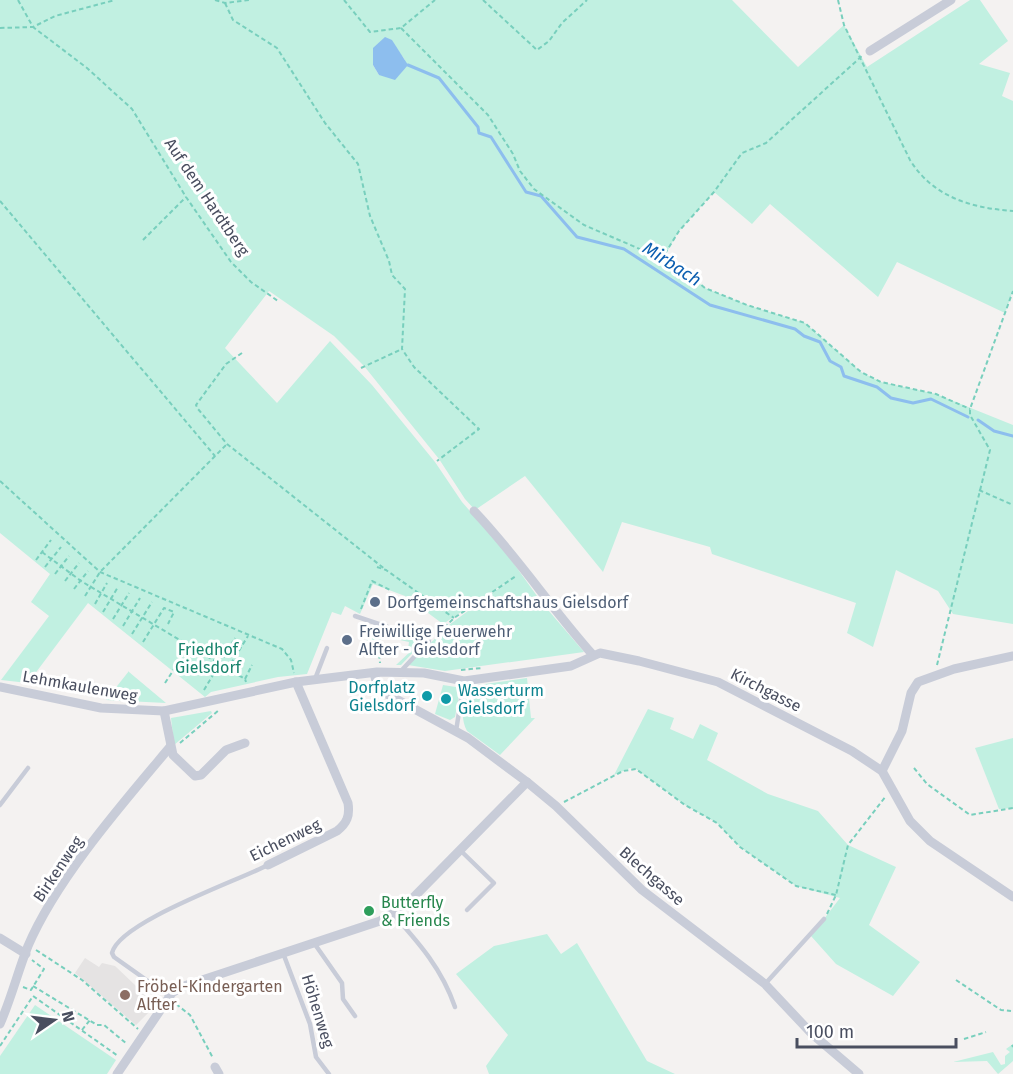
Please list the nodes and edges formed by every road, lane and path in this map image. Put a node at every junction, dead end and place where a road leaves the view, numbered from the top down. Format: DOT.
graph roads {
  1 [pos="18,0"];
  2 [pos="115,0"];
  3 [pos="215,0"];
  4 [pos="249,0"];
  5 [pos="344,0"];
  6 [pos="435,0"];
  7 [pos="483,0"];
  8 [pos="587,0"];
  9 [pos="838,0"];
  10 [pos="951,0"];
  11 [pos="225,3"];
  12 [pos="33,27"];
  13 [pos="0,28"];
  14 [pos="401,28"];
  15 [pos="866,54"];
  16 [pos="186,197"];
  17 [pos="0,201"];
  18 [pos="1013,211"];
  19 [pos="143,240"];
  20 [pos="662,260"];
  21 [pos="1013,291"];
  22 [pos="278,301"];
  23 [pos="402,349"];
  24 [pos="242,353"];
  25 [pos="361,368"];
  26 [pos="970,409"];
  27 [pos="227,444"];
  28 [pos="215,456"];
  29 [pos="437,461"];
  30 [pos="0,481"];
  31 [pos="979,490"];
  32 [pos="1013,505"];
  33 [pos="474,511"];
  34 [pos="51,540"];
  35 [pos="61,547"];
  36 [pos="42,552"];
  37 [pos="69,556"];
  38 [pos="51,559"];
  39 [pos="36,560"];
  40 [pos="79,563"];
  41 [pos="61,566"];
  42 [pos="45,567"];
  43 [pos="377,567"];
  44 [pos="386,570"];
  45 [pos="88,571"];
  46 [pos="524,571"];
  47 [pos="100,572"];
  48 [pos="55,574"];
  49 [pos="71,574"];
  50 [pos="81,580"];
  51 [pos="65,581"];
  52 [pos="107,583"];
  53 [pos="90,587"];
  54 [pos="118,588"];
  55 [pos="74,589"];
  56 [pos="392,591"];
  57 [pos="101,593"];
  58 [pos="129,593"];
  59 [pos="85,596"];
  60 [pos="140,598"];
  61 [pos="111,599"];
  62 [pos="152,602"];
  63 [pos="94,604"];
  64 [pos="121,606"];
  65 [pos="103,612"];
  66 [pos="131,612"];
  67 [pos="356,616"];
  68 [pos="454,618"];
  69 [pos="142,619"];
  70 [pos="113,620"];
  71 [pos="367,620"];
  72 [pos="168,624"];
  73 [pos="153,625"];
  74 [pos="123,626"];
  75 [pos="439,633"];
  76 [pos="132,634"];
  77 [pos="248,635"];
  78 [pos="234,638"];
  79 [pos="143,642"];
  80 [pos="189,646"];
  81 [pos="327,648"];
  82 [pos="593,654"];
  83 [pos="1013,656"];
  84 [pos="219,665"];
  85 [pos="252,665"];
  86 [pos="227,669"];
  87 [pos="401,671"];
  88 [pos="377,672"];
  89 [pos="934,675"];
  90 [pos="245,679"];
  91 [pos="315,680"];
  92 [pos="464,681"];
  93 [pos="296,682"];
  94 [pos="165,683"];
  95 [pos="0,687"];
  96 [pos="204,690"];
  97 [pos="249,693"];
  98 [pos="220,709"];
  99 [pos="164,711"];
  100 [pos="456,731"];
  101 [pos="245,742"];
  102 [pos="171,749"];
  103 [pos="28,768"];
  104 [pos="914,768"];
  105 [pos="882,771"];
  106 [pos="527,782"];
  107 [pos="878,804"];
  108 [pos="0,805"];
  109 [pos="556,806"];
  110 [pos="1013,808"];
  111 [pos="461,851"];
  112 [pos="268,865"];
  113 [pos="836,895"];
  114 [pos="1013,897"];
  115 [pos="467,910"];
  116 [pos="393,914"];
  117 [pos="824,919"];
  118 [pos="0,938"];
  119 [pos="314,943"];
  120 [pos="27,949"];
  121 [pos="283,953"];
  122 [pos="956,980"];
  123 [pos="16,984"];
  124 [pos="765,984"];
  125 [pos="33,986"];
  126 [pos="51,997"];
  127 [pos="172,1000"];
  128 [pos="45,1005"];
  129 [pos="455,1007"];
  130 [pos="1011,1011"];
  131 [pos="355,1016"];
  132 [pos="90,1020"];
  133 [pos="0,1024"];
  134 [pos="82,1030"];
  135 [pos="986,1032"];
  136 [pos="144,1034"];
  137 [pos="964,1040"];
  138 [pos="0,1046"];
  139 [pos="129,1046"];
  140 [pos="122,1058"];
  141 [pos="217,1070"];
  142 [pos="117,1074"];
  143 [pos="329,1074"];
  144 [pos="859,1074"];
  1 -- 12 [label="path"];
  2 -- 12 [label="path"];
  3 -- 11 [label="path"];
  4 -- 11 [label="path"];
  5 -- 14 [label="path"];
  6 -- 14 [label="path"];
  7 -- 8 [label="path"];
  9 -- 15 [label="path"];
  10 -- 15 [label="street"];
  11 -- 23 [label="path"];
  12 -- 13 [label="path"];
  12 -- 16 [label="path, Auf dem Hardtberg"];
  14 -- 20 [label="path"];
  15 -- 18 [label="path"];
  15 -- 20 [label="path"];
  16 -- 19 [label="path"];
  16 -- 22 [label="path, Auf dem Hardtberg"];
  17 -- 28 [label="path"];
  20 -- 26 [label="path"];
  21 -- 26 [label="path"];
  23 -- 25 [label="path"];
  23 -- 29 [label="path"];
  24 -- 27 [label="path"];
  26 -- 31 [label="path"];
  27 -- 28 [label="path"];
  27 -- 44 [label="path"];
  28 -- 47 [label="path"];
  30 -- 47 [label="path"];
  31 -- 32 [label="path"];
  31 -- 89 [label="path"];
  33 -- 46 [label="street"];
  34 -- 36 [label="path"];
  35 -- 38 [label="path"];
  36 -- 38 [label="path"];
  36 -- 39 [label="path"];
  37 -- 41 [label="path"];
  38 -- 41 [label="path"];
  38 -- 42 [label="path"];
  40 -- 49 [label="path"];
  41 -- 48 [label="path"];
  41 -- 49 [label="path"];
  43 -- 44 [label="path"];
  44 -- 68 [label="path"];
  45 -- 50 [label="path"];
  46 -- 68 [label="path"];
  46 -- 82 [label="street"];
  47 -- 53 [label="path"];
  47 -- 77 [label="path"];
  49 -- 50 [label="path"];
  49 -- 51 [label="path"];
  50 -- 53 [label="path"];
  50 -- 55 [label="path"];
  52 -- 57 [label="path"];
  53 -- 57 [label="path"];
  53 -- 59 [label="path"];
  54 -- 61 [label="path"];
  56 -- 67 [label="path"];
  57 -- 61 [label="path"];
  57 -- 63 [label="path"];
  58 -- 64 [label="path"];
  60 -- 66 [label="path"];
  61 -- 64 [label="path"];
  61 -- 65 [label="path"];
  62 -- 69 [label="path"];
  64 -- 66 [label="path"];
  64 -- 70 [label="path"];
  66 -- 69 [label="path"];
  66 -- 74 [label="path"];
  67 -- 71 [label="lane"];
  68 -- 75 [label="path"];
  69 -- 73 [label="path"];
  69 -- 76 [label="path"];
  71 -- 87 [label="lane"];
  71 -- 88 [label="path"];
  72 -- 73 [label="path"];
  73 -- 79 [label="path"];
  73 -- 80 [label="path"];
  77 -- 86 [label="path"];
  77 -- 93 [label="path"];
  78 -- 84 [label="path"];
  80 -- 84 [label="path"];
  80 -- 94 [label="path"];
  81 -- 91 [label="lane"];
  82 -- 92 [label="street"];
  82 -- 105 [label="street, Kirchgasse"];
  83 -- 89 [label="street"];
  84 -- 86 [label="path"];
  84 -- 96 [label="path"];
  85 -- 90 [label="path"];
  86 -- 90 [label="path"];
  87 -- 88 [label="street"];
  87 -- 92 [label="street"];
  88 -- 91 [label="street, Lehmkaulenweg"];
  88 -- 100 [label="street, Blechgasse"];
  89 -- 105 [label="street"];
  90 -- 97 [label="path"];
  91 -- 93 [label="street, Lehmkaulenweg"];
  92 -- 100 [label="lane"];
  93 -- 97 [label="street, Lehmkaulenweg"];
  93 -- 112 [label="street, Eichenweg"];
  95 -- 99 [label="street, Lehmkaulenweg"];
  97 -- 99 [label="street, Lehmkaulenweg"];
  98 -- 102 [label="path"];
  99 -- 102 [label="street"];
  100 -- 106 [label="street, Blechgasse"];
  101 -- 102 [label="street"];
  102 -- 120 [label="street, Birkenweg"];
  103 -- 108 [label="lane"];
  104 -- 110 [label="path"];
  105 -- 114 [label="street, Kirchgasse"];
  106 -- 109 [label="street, Blechgasse"];
  106 -- 111 [label="street"];
  107 -- 113 [label="path"];
  109 -- 113 [label="path"];
  109 -- 124 [label="street, Blechgasse"];
  111 -- 115 [label="lane"];
  111 -- 116 [label="street"];
  112 -- 127 [label="lane, Eichenweg"];
  113 -- 117 [label="path"];
  116 -- 119 [label="street"];
  116 -- 129 [label="lane"];
  117 -- 124 [label="lane"];
  118 -- 120 [label="street"];
  119 -- 121 [label="street"];
  119 -- 131 [label="lane, Höhenweg"];
  120 -- 123 [label="street, Birkenweg"];
  120 -- 125 [label="path"];
  120 -- 136 [label="path"];
  121 -- 127 [label="street"];
  121 -- 143 [label="lane, Höhenweg"];
  122 -- 130 [label="path"];
  123 -- 125 [label="path"];
  123 -- 133 [label="street, Birkenweg"];
  124 -- 144 [label="street, Blechgasse"];
  125 -- 126 [label="path"];
  126 -- 128 [label="path"];
  126 -- 132 [label="path"];
  127 -- 136 [label="street"];
  127 -- 141 [label="path"];
  128 -- 134 [label="path"];
  128 -- 138 [label="path"];
  132 -- 134 [label="path"];
  132 -- 139 [label="path"];
  134 -- 140 [label="path"];
  135 -- 137 [label="path"];
  136 -- 142 [label="street"];
}
